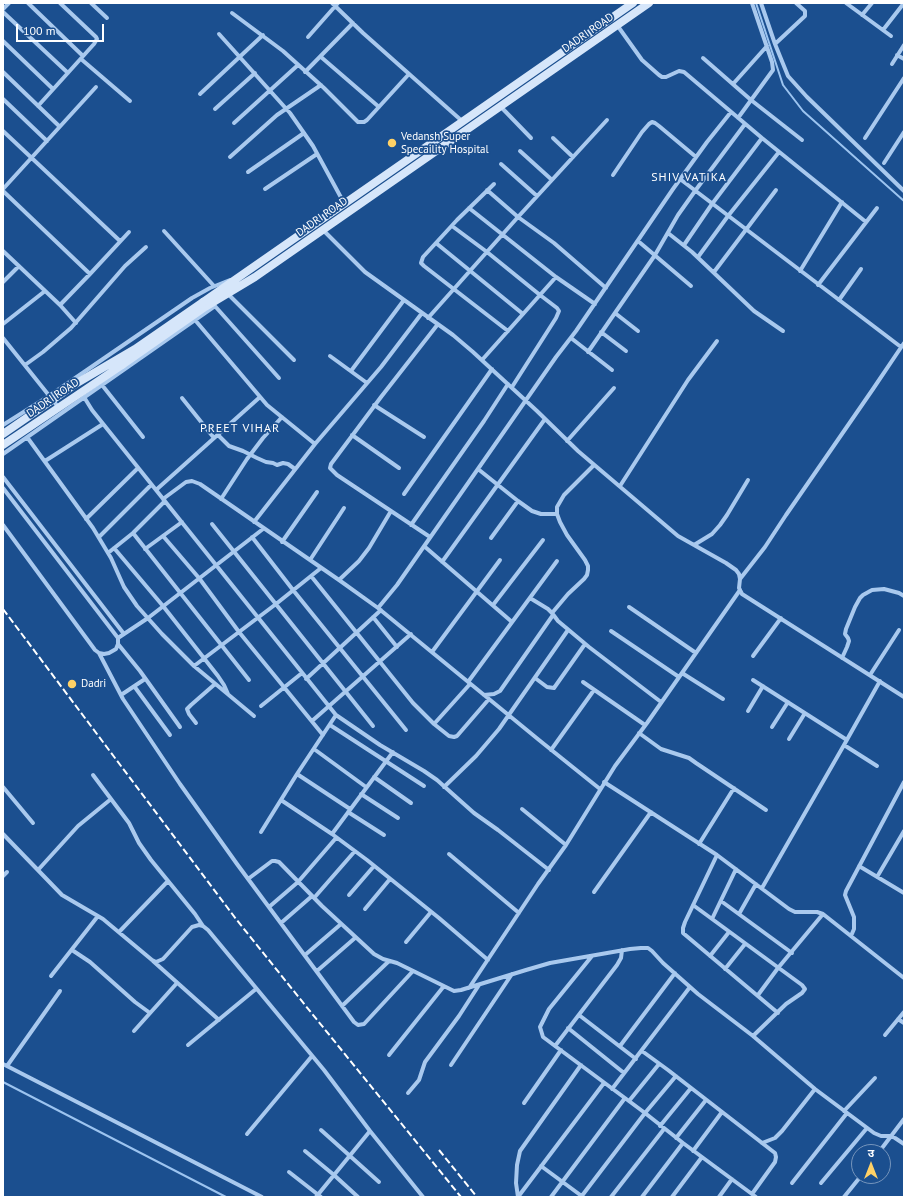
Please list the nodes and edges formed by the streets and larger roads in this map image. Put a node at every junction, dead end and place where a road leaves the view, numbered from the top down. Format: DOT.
graph roads {
  1 [pos="9,3"];
  2 [pos="28,3"];
  3 [pos="60,3"];
  4 [pos="91,3"];
  5 [pos="633,3"];
  6 [pos="650,3"];
  7 [pos="752,3"];
  8 [pos="761,3"];
  9 [pos="796,3"];
  10 [pos="846,3"];
  11 [pos="872,3"];
  12 [pos="904,3"];
  13 [pos="335,4"];
  14 [pos="3,10"];
  15 [pos="232,13"];
  16 [pos="862,15"];
  17 [pos="107,18"];
  18 [pos="353,23"];
  19 [pos="617,25"];
  20 [pos="883,30"];
  21 [pos="219,34"];
  22 [pos="263,35"];
  23 [pos="891,36"];
  24 [pos="308,37"];
  25 [pos="3,41"];
  26 [pos="775,44"];
  27 [pos="904,45"];
  28 [pos="767,46"];
  29 [pos="898,56"];
  30 [pos="82,57"];
  31 [pos="239,57"];
  32 [pos="321,57"];
  33 [pos="704,58"];
  34 [pos="904,59"];
  35 [pos="892,64"];
  36 [pos="298,65"];
  37 [pos="3,72"];
  38 [pos="306,72"];
  39 [pos="68,73"];
  40 [pos="255,73"];
  41 [pos="409,74"];
  42 [pos="904,78"];
  43 [pos="734,84"];
  44 [pos="321,85"];
  45 [pos="96,86"];
  46 [pos="53,89"];
  47 [pos="270,90"];
  48 [pos="200,94"];
  49 [pos="3,99"];
  50 [pos="751,100"];
  51 [pos="130,101"];
  52 [pos="38,106"];
  53 [pos="379,107"];
  54 [pos="501,107"];
  55 [pos="287,108"];
  56 [pos="215,109"];
  57 [pos="731,112"];
  58 [pos="738,118"];
  59 [pos="607,120"];
  60 [pos="463,122"];
  61 [pos="234,123"];
  62 [pos="745,124"];
  63 [pos="59,126"];
  64 [pos="3,131"];
  65 [pos="904,132"];
  66 [pos="304,133"];
  67 [pos="531,138"];
  68 [pos="553,138"];
  69 [pos="762,138"];
  70 [pos="865,138"];
  71 [pos="802,140"];
  72 [pos="46,141"];
  73 [pos="520,151"];
  74 [pos="779,152"];
  75 [pos="317,154"];
  76 [pos="230,157"];
  77 [pos="573,157"];
  78 [pos="696,157"];
  79 [pos="31,158"];
  80 [pos="884,163"];
  81 [pos="501,164"];
  82 [pos="248,172"];
  83 [pos="613,175"];
  84 [pos="680,179"];
  85 [pos="552,180"];
  86 [pos="494,184"];
  87 [pos="265,189"];
  88 [pos="3,190"];
  89 [pos="487,190"];
  90 [pos="776,190"];
  91 [pos="695,191"];
  92 [pos="904,191"];
  93 [pos="537,196"];
  94 [pos="842,202"];
  95 [pos="344,204"];
  96 [pos="712,204"];
  97 [pos="469,208"];
  98 [pos="877,208"];
  99 [pos="518,216"];
  100 [pos="728,216"];
  101 [pos="866,222"];
  102 [pos="452,226"];
  103 [pos="746,229"];
  104 [pos="323,230"];
  105 [pos="164,231"];
  106 [pos="129,232"];
  107 [pos="668,233"];
  108 [pos="502,235"];
  109 [pos="120,241"];
  110 [pos="638,241"];
  111 [pos="436,244"];
  112 [pos="684,245"];
  113 [pos="146,247"];
  114 [pos="3,251"];
  115 [pos="487,252"];
  116 [pos="655,255"];
  117 [pos="698,258"];
  118 [pos="19,266"];
  119 [pos="861,269"];
  120 [pos="470,271"];
  121 [pos="800,271"];
  122 [pos="714,272"];
  123 [pos="90,274"];
  124 [pos="242,275"];
  125 [pos="556,277"];
  126 [pos="3,282"];
  127 [pos="818,285"];
  128 [pos="214,286"];
  129 [pos="691,286"];
  130 [pos="606,288"];
  131 [pos="454,289"];
  132 [pos="45,291"];
  133 [pos="227,294"];
  134 [pos="540,295"];
  135 [pos="404,300"];
  136 [pos="839,300"];
  137 [pos="214,304"];
  138 [pos="595,304"];
  139 [pos="60,305"];
  140 [pos="422,313"];
  141 [pos="615,313"];
  142 [pos="523,314"];
  143 [pos="428,318"];
  144 [pos="195,320"];
  145 [pos="76,323"];
  146 [pos="3,324"];
  147 [pos="438,324"];
  148 [pos="508,331"];
  149 [pos="638,331"];
  150 [pos="783,331"];
  151 [pos="601,332"];
  152 [pos="3,338"];
  153 [pos="571,338"];
  154 [pos="717,341"];
  155 [pos="904,343"];
  156 [pos="901,347"];
  157 [pos="626,351"];
  158 [pos="588,352"];
  159 [pos="330,356"];
  160 [pos="294,360"];
  161 [pos="482,360"];
  162 [pos="25,365"];
  163 [pos="492,370"];
  164 [pos="612,370"];
  165 [pos="351,371"];
  166 [pos="279,378"];
  167 [pos="367,383"];
  168 [pos="102,384"];
  169 [pos="510,386"];
  170 [pos="614,388"];
  171 [pos="49,396"];
  172 [pos="84,397"];
  173 [pos="260,397"];
  174 [pos="182,398"];
  175 [pos="526,401"];
  176 [pos="374,405"];
  177 [pos="62,412"];
  178 [pos="282,417"];
  179 [pos="545,419"];
  180 [pos="3,424"];
  181 [pos="103,424"];
  182 [pos="3,434"];
  183 [pos="216,436"];
  184 [pos="352,436"];
  185 [pos="27,437"];
  186 [pos="143,437"];
  187 [pos="424,437"];
  188 [pos="567,441"];
  189 [pos="315,444"];
  190 [pos="3,445"];
  191 [pos="3,454"];
  192 [pos="250,455"];
  193 [pos="45,462"];
  194 [pos="594,465"];
  195 [pos="138,468"];
  196 [pos="399,468"];
  197 [pos="295,469"];
  198 [pos="478,469"];
  199 [pos="3,477"];
  200 [pos="748,480"];
  201 [pos="151,484"];
  202 [pos="498,485"];
  203 [pos="620,486"];
  204 [pos="3,488"];
  205 [pos="156,490"];
  206 [pos="317,492"];
  207 [pos="404,494"];
  208 [pos="221,499"];
  209 [pos="164,500"];
  210 [pos="518,501"];
  211 [pos="344,508"];
  212 [pos="391,511"];
  213 [pos="557,514"];
  214 [pos="86,519"];
  215 [pos="182,522"];
  216 [pos="254,522"];
  217 [pos="212,524"];
  218 [pos="411,525"];
  219 [pos="3,526"];
  220 [pos="263,529"];
  221 [pos="133,533"];
  222 [pos="163,536"];
  223 [pos="99,537"];
  224 [pos="252,537"];
  225 [pos="430,538"];
  226 [pos="491,538"];
  227 [pos="543,540"];
  228 [pos="282,542"];
  229 [pos="694,545"];
  230 [pos="424,546"];
  231 [pos="114,548"];
  232 [pos="146,549"];
  233 [pos="234,551"];
  234 [pos="108,553"];
  235 [pos="310,560"];
  236 [pos="500,560"];
  237 [pos="557,561"];
  238 [pos="442,562"];
  239 [pos="216,565"];
  240 [pos="321,568"];
  241 [pos="311,576"];
  242 [pos="198,578"];
  243 [pos="740,579"];
  244 [pos="340,580"];
  245 [pos="293,590"];
  246 [pos="740,590"];
  247 [pos="477,591"];
  248 [pos="180,593"];
  249 [pos="904,596"];
  250 [pos="530,598"];
  251 [pos="276,604"];
  252 [pos="493,605"];
  253 [pos="163,606"];
  254 [pos="629,607"];
  255 [pos="379,609"];
  256 [pos="553,614"];
  257 [pos="373,617"];
  258 [pos="148,618"];
  259 [pos="258,618"];
  260 [pos="781,618"];
  261 [pos="512,622"];
  262 [pos="568,630"];
  263 [pos="899,630"];
  264 [pos="611,631"];
  265 [pos="239,632"];
  266 [pos="356,633"];
  267 [pos="124,634"];
  268 [pos="411,634"];
  269 [pos="118,638"];
  270 [pos="118,644"];
  271 [pos="585,644"];
  272 [pos="222,645"];
  273 [pos="396,647"];
  274 [pos="340,648"];
  275 [pos="432,652"];
  276 [pos="696,653"];
  277 [pos="99,654"];
  278 [pos="753,656"];
  279 [pos="842,658"];
  280 [pos="204,659"];
  281 [pos="380,662"];
  282 [pos="323,663"];
  283 [pos="194,666"];
  284 [pos="302,673"];
  285 [pos="682,673"];
  286 [pos="870,675"];
  287 [pos="362,676"];
  288 [pos="679,677"];
  289 [pos="535,678"];
  290 [pos="145,679"];
  291 [pos="306,679"];
  292 [pos="249,680"];
  293 [pos="753,680"];
  294 [pos="880,681"];
  295 [pos="582,682"];
  296 [pos="469,683"];
  297 [pos="215,684"];
  298 [pos="134,686"];
  299 [pos="763,686"];
  300 [pos="284,687"];
  301 [pos="594,690"];
  302 [pos="346,691"];
  303 [pos="121,695"];
  304 [pos="229,696"];
  305 [pos="484,696"];
  306 [pos="904,697"];
  307 [pos="489,699"];
  308 [pos="723,699"];
  309 [pos="661,702"];
  310 [pos="788,702"];
  311 [pos="261,706"];
  312 [pos="328,706"];
  313 [pos="748,711"];
  314 [pos="805,713"];
  315 [pos="254,716"];
  316 [pos="336,716"];
  317 [pos="509,716"];
  318 [pos="312,721"];
  319 [pos="196,723"];
  320 [pos="434,724"];
  321 [pos="330,725"];
  322 [pos="645,725"];
  323 [pos="373,726"];
  324 [pos="180,727"];
  325 [pos="772,727"];
  326 [pos="406,730"];
  327 [pos="639,733"];
  328 [pos="170,735"];
  329 [pos="323,735"];
  330 [pos="789,739"];
  331 [pos="847,740"];
  332 [pos="844,745"];
  333 [pos="314,749"];
  334 [pos="551,750"];
  335 [pos="393,752"];
  336 [pos="386,761"];
  337 [pos="877,766"];
  338 [pos="297,774"];
  339 [pos="93,775"];
  340 [pos="374,777"];
  341 [pos="604,782"];
  342 [pos="904,782"];
  343 [pos="424,786"];
  344 [pos="3,787"];
  345 [pos="366,787"];
  346 [pos="444,787"];
  347 [pos="734,788"];
  348 [pos="600,789"];
  349 [pos="361,794"];
  350 [pos="111,799"];
  351 [pos="281,800"];
  352 [pos="411,802"];
  353 [pos="522,809"];
  354 [pos="349,810"];
  355 [pos="766,810"];
  356 [pos="650,812"];
  357 [pos="398,818"];
  358 [pos="33,823"];
  359 [pos="261,832"];
  360 [pos="904,832"];
  361 [pos="3,834"];
  362 [pos="332,834"];
  363 [pos="384,835"];
  364 [pos="336,838"];
  365 [pos="699,844"];
  366 [pos="566,845"];
  367 [pos="355,851"];
  368 [pos="449,854"];
  369 [pos="717,855"];
  370 [pos="374,866"];
  371 [pos="859,866"];
  372 [pos="38,870"];
  373 [pos="548,870"];
  374 [pos="736,870"];
  375 [pos="7,872"];
  376 [pos="3,876"];
  377 [pos="877,877"];
  378 [pos="390,879"];
  379 [pos="248,880"];
  380 [pos="168,881"];
  381 [pos="298,882"];
  382 [pos="756,884"];
  383 [pos="762,888"];
  384 [pos="594,892"];
  385 [pos="904,893"];
  386 [pos="349,895"];
  387 [pos="313,897"];
  388 [pos="721,901"];
  389 [pos="693,905"];
  390 [pos="269,907"];
  391 [pos="365,909"];
  392 [pos="431,912"];
  393 [pos="520,913"];
  394 [pos="739,914"];
  395 [pos="824,914"];
  396 [pos="98,916"];
  397 [pos="712,919"];
  398 [pos="281,923"];
  399 [pos="340,924"];
  400 [pos="204,926"];
  401 [pos="119,932"];
  402 [pos="730,932"];
  403 [pos="851,936"];
  404 [pos="355,938"];
  405 [pos="406,942"];
  406 [pos="745,944"];
  407 [pos="72,950"];
  408 [pos="622,950"];
  409 [pos="792,952"];
  410 [pos="305,955"];
  411 [pos="592,956"];
  412 [pos="710,956"];
  413 [pos="152,960"];
  414 [pos="488,960"];
  415 [pos="389,961"];
  416 [pos="778,968"];
  417 [pos="725,969"];
  418 [pos="412,970"];
  419 [pos="317,971"];
  420 [pos="512,974"];
  421 [pos="675,974"];
  422 [pos="52,976"];
  423 [pos="904,977"];
  424 [pos="177,983"];
  425 [pos="479,985"];
  426 [pos="444,986"];
  427 [pos="690,987"];
  428 [pos="469,988"];
  429 [pos="256,989"];
  430 [pos="60,991"];
  431 [pos="758,995"];
  432 [pos="342,1006"];
  433 [pos="904,1012"];
  434 [pos="150,1013"];
  435 [pos="778,1013"];
  436 [pos="579,1015"];
  437 [pos="898,1019"];
  438 [pos="218,1020"];
  439 [pos="904,1023"];
  440 [pos="568,1028"];
  441 [pos="134,1031"];
  442 [pos="885,1035"];
  443 [pos="753,1036"];
  444 [pos="188,1045"];
  445 [pos="555,1046"];
  446 [pos="620,1046"];
  447 [pos="561,1050"];
  448 [pos="642,1052"];
  449 [pos="389,1055"];
  450 [pos="312,1056"];
  451 [pos="636,1059"];
  452 [pos="659,1064"];
  453 [pos="5,1065"];
  454 [pos="451,1065"];
  455 [pos="581,1065"];
  456 [pos="624,1073"];
  457 [pos="676,1076"];
  458 [pos="875,1078"];
  459 [pos="604,1082"];
  460 [pos="691,1088"];
  461 [pos="612,1089"];
  462 [pos="815,1089"];
  463 [pos="408,1092"];
  464 [pos="625,1098"];
  465 [pos="706,1100"];
  466 [pos="629,1101"];
  467 [pos="524,1102"];
  468 [pos="722,1112"];
  469 [pos="846,1112"];
  470 [pos="645,1113"];
  471 [pos="904,1118"];
  472 [pos="662,1127"];
  473 [pos="867,1128"];
  474 [pos="321,1130"];
  475 [pos="370,1132"];
  476 [pos="247,1134"];
  477 [pos="890,1136"];
  478 [pos="676,1138"];
  479 [pos="683,1143"];
  480 [pos="762,1143"];
  481 [pos="884,1144"];
  482 [pos="904,1144"];
  483 [pos="305,1151"];
  484 [pos="693,1151"];
  485 [pos="350,1155"];
  486 [pos="702,1157"];
  487 [pos="541,1166"];
  488 [pos="289,1172"];
  489 [pos="334,1175"];
  490 [pos="732,1179"];
  491 [pos="562,1181"];
  492 [pos="379,1182"];
  493 [pos="792,1183"];
  494 [pos="821,1183"];
  495 [pos="855,1184"];
  496 [pos="318,1196"];
  497 [pos="754,1196"];
  498 [pos="262,1197"];
  499 [pos="358,1197"];
  500 [pos="423,1197"];
  501 [pos="518,1197"];
  502 [pos="551,1197"];
  503 [pos="582,1197"];
  504 [pos="612,1197"];
  505 [pos="642,1197"];
  506 [pos="672,1197"];
  507 [pos="719,1197"];
  508 [pos="844,1197"];
  1 -- 14 [label="street"];
  2 -- 30 [label="street"];
  3 -- 30 [label="street"];
  4 -- 17 [label="street"];
  5 -- 60 [label="street, DADRI ROAD"];
  6 -- 19 [label="street, DADRI ROAD"];
  7 -- 28 [label="street"];
  8 -- 26 [label="street"];
  9 -- 26 [label="street"];
  10 -- 16 [label="street"];
  11 -- 16 [label="street"];
  12 -- 20 [label="street"];
  13 -- 18 [label="street"];
  13 -- 24 [label="street"];
  14 -- 39 [label="street"];
  15 -- 22 [label="street"];
  16 -- 20 [label="street"];
  18 -- 32 [label="street"];
  18 -- 41 [label="street"];
  19 -- 54 [label="street, DADRI ROAD"];
  19 -- 57 [label="street"];
  20 -- 23 [label="street"];
  21 -- 31 [label="street"];
  22 -- 31 [label="street"];
  22 -- 36 [label="street"];
  25 -- 46 [label="street"];
  26 -- 92 [label="street"];
  27 -- 29 [label="street"];
  28 -- 43 [label="street"];
  28 -- 50 [label="street"];
  29 -- 34 [label="street"];
  29 -- 35 [label="street"];
  30 -- 39 [label="street"];
  30 -- 51 [label="street"];
  31 -- 40 [label="street"];
  31 -- 48 [label="street"];
  32 -- 38 [label="street"];
  32 -- 53 [label="street"];
  33 -- 43 [label="street"];
  36 -- 38 [label="street"];
  36 -- 47 [label="street"];
  37 -- 52 [label="street"];
  38 -- 44 [label="street"];
  39 -- 46 [label="street"];
  40 -- 47 [label="street"];
  40 -- 56 [label="street"];
  41 -- 53 [label="street"];
  41 -- 60 [label="street"];
  42 -- 70 [label="street"];
  43 -- 50 [label="street"];
  44 -- 53 [label="street"];
  44 -- 55 [label="street"];
  45 -- 63 [label="street"];
  46 -- 52 [label="street"];
  47 -- 55 [label="street"];
  47 -- 61 [label="street"];
  49 -- 72 [label="street"];
  50 -- 58 [label="street"];
  50 -- 71 [label="street"];
  52 -- 63 [label="street"];
  54 -- 67 [label="street"];
  54 -- 104 [label="street, DADRI ROAD"];
  55 -- 66 [label="street"];
  55 -- 76 [label="street"];
  57 -- 58 [label="street"];
  57 -- 78 [label="street"];
  58 -- 62 [label="street"];
  59 -- 77 [label="street"];
  60 -- 95 [label="street, DADRI ROAD"];
  62 -- 69 [label="street"];
  62 -- 91 [label="street"];
  63 -- 72 [label="street"];
  64 -- 79 [label="street"];
  65 -- 80 [label="street"];
  66 -- 75 [label="street"];
  66 -- 82 [label="street"];
  68 -- 77 [label="street"];
  69 -- 74 [label="street"];
  69 -- 96 [label="street"];
  72 -- 79 [label="street"];
  73 -- 85 [label="street"];
  74 -- 94 [label="street"];
  74 -- 100 [label="street"];
  75 -- 87 [label="street"];
  75 -- 95 [label="street"];
  77 -- 85 [label="street"];
  78 -- 83 [label="street"];
  78 -- 84 [label="street"];
  79 -- 88 [label="street"];
  79 -- 109 [label="street"];
  81 -- 93 [label="street"];
  84 -- 91 [label="street"];
  84 -- 110 [label="street"];
  85 -- 93 [label="street"];
  86 -- 89 [label="street"];
  88 -- 123 [label="street"];
  89 -- 97 [label="street"];
  89 -- 99 [label="street"];
  90 -- 103 [label="street"];
  91 -- 96 [label="street"];
  91 -- 107 [label="street"];
  93 -- 99 [label="street"];
  94 -- 101 [label="street"];
  94 -- 121 [label="street"];
  95 -- 124 [label="street, DADRI ROAD"];
  96 -- 100 [label="street"];
  96 -- 112 [label="street"];
  97 -- 102 [label="street"];
  97 -- 108 [label="street"];
  98 -- 101 [label="street"];
  99 -- 108 [label="street"];
  99 -- 130 [label="street"];
  100 -- 103 [label="street"];
  100 -- 117 [label="street"];
  101 -- 127 [label="street"];
  102 -- 111 [label="street"];
  102 -- 115 [label="street"];
  103 -- 121 [label="street"];
  103 -- 122 [label="street"];
  104 -- 133 [label="street, DADRI ROAD"];
  104 -- 135 [label="street"];
  105 -- 128 [label="street"];
  106 -- 109 [label="street"];
  107 -- 112 [label="street"];
  107 -- 116 [label="street"];
  108 -- 115 [label="street"];
  108 -- 125 [label="street"];
  109 -- 123 [label="street"];
  110 -- 116 [label="street"];
  110 -- 130 [label="street"];
  111 -- 120 [label="street"];
  111 -- 131 [label="street"];
  112 -- 117 [label="street"];
  113 -- 145 [label="street"];
  114 -- 118 [label="street"];
  115 -- 120 [label="street"];
  115 -- 134 [label="street"];
  116 -- 129 [label="street"];
  116 -- 141 [label="street"];
  117 -- 122 [label="street"];
  118 -- 126 [label="street"];
  118 -- 132 [label="street"];
  119 -- 136 [label="street"];
  120 -- 131 [label="street"];
  120 -- 142 [label="street"];
  121 -- 127 [label="street"];
  122 -- 150 [label="street"];
  123 -- 139 [label="street"];
  124 -- 128 [label="street"];
  124 -- 182 [label="street, DADRI ROAD, bridge"];
  125 -- 134 [label="street"];
  125 -- 138 [label="street"];
  127 -- 136 [label="street"];
  128 -- 171 [label="street"];
  130 -- 138 [label="street"];
  131 -- 143 [label="street"];
  131 -- 148 [label="street"];
  132 -- 139 [label="street"];
  132 -- 146 [label="street"];
  133 -- 137 [label="street, DADRI ROAD"];
  133 -- 160 [label="street"];
  134 -- 142 [label="street"];
  134 -- 169 [label="street"];
  135 -- 140 [label="street"];
  135 -- 165 [label="street"];
  136 -- 156 [label="street"];
  137 -- 144 [label="street"];
  137 -- 166 [label="street"];
  137 -- 190 [label="street, DADRI ROAD, bridge"];
  138 -- 153 [label="street"];
  139 -- 145 [label="street"];
  140 -- 143 [label="street"];
  140 -- 167 [label="street"];
  141 -- 149 [label="street"];
  141 -- 151 [label="street"];
  142 -- 148 [label="street"];
  143 -- 147 [label="street"];
  144 -- 168 [label="street"];
  144 -- 173 [label="street"];
  145 -- 162 [label="street"];
  147 -- 161 [label="street"];
  147 -- 176 [label="street"];
  148 -- 161 [label="street"];
  151 -- 157 [label="street"];
  151 -- 158 [label="street"];
  152 -- 162 [label="street"];
  153 -- 158 [label="street"];
  153 -- 175 [label="street"];
  154 -- 203 [label="street"];
  155 -- 156 [label="street"];
  156 -- 243 [label="street"];
  158 -- 164 [label="street"];
  159 -- 165 [label="street"];
  161 -- 163 [label="street"];
  162 -- 171 [label="street"];
  163 -- 169 [label="street"];
  163 -- 207 [label="street"];
  165 -- 167 [label="street"];
  167 -- 189 [label="street"];
  168 -- 172 [label="street"];
  168 -- 186 [label="street"];
  169 -- 175 [label="street"];
  169 -- 218 [label="street"];
  170 -- 188 [label="street"];
  171 -- 177 [label="street"];
  171 -- 180 [label="street"];
  172 -- 177 [label="street"];
  172 -- 181 [label="street"];
  173 -- 178 [label="street"];
  173 -- 183 [label="street"];
  174 -- 183 [label="street"];
  175 -- 179 [label="street"];
  175 -- 198 [label="street"];
  176 -- 184 [label="street"];
  176 -- 187 [label="street"];
  177 -- 185 [label="street"];
  178 -- 189 [label="street"];
  178 -- 192 [label="street"];
  179 -- 188 [label="street"];
  179 -- 202 [label="street"];
  181 -- 193 [label="street"];
  181 -- 195 [label="street"];
  183 -- 192 [label="street"];
  183 -- 205 [label="street"];
  184 -- 196 [label="street"];
  184 -- 212 [label="street"];
  185 -- 191 [label="street"];
  185 -- 193 [label="street"];
  188 -- 194 [label="street"];
  189 -- 197 [label="street"];
  192 -- 197 [label="street"];
  192 -- 208 [label="street"];
  193 -- 214 [label="street"];
  194 -- 203 [label="street"];
  194 -- 213 [label="street"];
  195 -- 201 [label="street"];
  195 -- 214 [label="street"];
  197 -- 216 [label="street"];
  198 -- 202 [label="street"];
  198 -- 225 [label="street"];
  199 -- 267 [label="street"];
  200 -- 229 [label="street"];
  201 -- 205 [label="street"];
  201 -- 223 [label="street"];
  202 -- 210 [label="street"];
  202 -- 238 [label="street"];
  203 -- 229 [label="street"];
  204 -- 269 [label="street"];
  205 -- 209 [label="street"];
  206 -- 228 [label="street"];
  208 -- 209 [label="street"];
  208 -- 216 [label="street"];
  209 -- 215 [label="street"];
  209 -- 221 [label="street"];
  210 -- 213 [label="street"];
  210 -- 226 [label="street"];
  211 -- 235 [label="street"];
  212 -- 218 [label="street"];
  212 -- 244 [label="street"];
  213 -- 256 [label="street"];
  214 -- 223 [label="street"];
  215 -- 222 [label="street"];
  215 -- 239 [label="street"];
  216 -- 220 [label="street"];
  217 -- 233 [label="street"];
  218 -- 225 [label="street"];
  219 -- 277 [label="street"];
  220 -- 224 [label="street"];
  220 -- 228 [label="street"];
  221 -- 231 [label="street"];
  221 -- 232 [label="street"];
  222 -- 232 [label="street"];
  222 -- 242 [label="street"];
  223 -- 234 [label="street"];
  224 -- 233 [label="street"];
  224 -- 245 [label="street"];
  225 -- 230 [label="street"];
  227 -- 252 [label="street"];
  228 -- 235 [label="street"];
  229 -- 243 [label="street"];
  230 -- 238 [label="street"];
  230 -- 255 [label="street"];
  231 -- 234 [label="street"];
  231 -- 253 [label="street"];
  232 -- 248 [label="street"];
  233 -- 239 [label="street"];
  233 -- 251 [label="street"];
  234 -- 258 [label="street"];
  235 -- 240 [label="street"];
  236 -- 247 [label="street"];
  237 -- 250 [label="street"];
  238 -- 247 [label="street"];
  239 -- 242 [label="street"];
  239 -- 259 [label="street"];
  240 -- 241 [label="street"];
  240 -- 244 [label="street"];
  241 -- 245 [label="street"];
  241 -- 266 [label="street"];
  242 -- 248 [label="street"];
  242 -- 265 [label="street"];
  243 -- 246 [label="street"];
  244 -- 255 [label="street"];
  245 -- 251 [label="street"];
  245 -- 274 [label="street"];
  246 -- 260 [label="street"];
  246 -- 276 [label="street"];
  247 -- 252 [label="street"];
  247 -- 275 [label="street"];
  248 -- 253 [label="street"];
  248 -- 272 [label="street"];
  249 -- 279 [label="street"];
  250 -- 256 [label="street"];
  250 -- 261 [label="street"];
  251 -- 259 [label="street"];
  251 -- 282 [label="street"];
  252 -- 261 [label="street"];
  253 -- 258 [label="street"];
  253 -- 280 [label="street"];
  254 -- 276 [label="street"];
  255 -- 257 [label="street"];
  255 -- 268 [label="street"];
  256 -- 262 [label="street"];
  256 -- 305 [label="street"];
  257 -- 266 [label="street"];
  257 -- 273 [label="street"];
  258 -- 267 [label="street"];
  258 -- 283 [label="street"];
  259 -- 265 [label="street"];
  259 -- 284 [label="street"];
  260 -- 278 [label="street"];
  260 -- 279 [label="street"];
  261 -- 296 [label="street"];
  262 -- 271 [label="street"];
  262 -- 289 [label="street"];
  263 -- 286 [label="street"];
  264 -- 288 [label="street"];
  265 -- 272 [label="street"];
  265 -- 300 [label="street"];
  266 -- 274 [label="street"];
  266 -- 281 [label="street"];
  267 -- 269 [label="street"];
  268 -- 273 [label="street"];
  268 -- 275 [label="street"];
  269 -- 270 [label="street"];
  270 -- 277 [label="street"];
  270 -- 290 [label="street"];
  271 -- 289 [label="street"];
  271 -- 309 [label="street"];
  272 -- 280 [label="street"];
  272 -- 292 [label="street"];
  273 -- 281 [label="street"];
  274 -- 282 [label="street"];
  274 -- 287 [label="street"];
  275 -- 296 [label="street"];
  276 -- 285 [label="street"];
  277 -- 303 [label="street"];
  279 -- 286 [label="street"];
  280 -- 283 [label="street"];
  280 -- 304 [label="street"];
  281 -- 287 [label="street"];
  281 -- 320 [label="street"];
  282 -- 291 [label="street"];
  282 -- 302 [label="street"];
  283 -- 297 [label="street"];
  284 -- 291 [label="street"];
  284 -- 300 [label="street"];
  285 -- 288 [label="street"];
  285 -- 308 [label="street"];
  286 -- 294 [label="street"];
  287 -- 302 [label="street"];
  287 -- 326 [label="street"];
  288 -- 309 [label="street"];
  289 -- 317 [label="street"];
  290 -- 298 [label="street"];
  290 -- 324 [label="street"];
  291 -- 312 [label="street"];
  293 -- 299 [label="street"];
  294 -- 306 [label="street"];
  294 -- 331 [label="street"];
  295 -- 301 [label="street"];
  296 -- 305 [label="street"];
  296 -- 320 [label="street"];
  297 -- 304 [label="street"];
  297 -- 319 [label="street"];
  298 -- 303 [label="street"];
  298 -- 328 [label="street"];
  299 -- 310 [label="street"];
  299 -- 313 [label="street"];
  300 -- 311 [label="street"];
  300 -- 318 [label="street"];
  301 -- 322 [label="street"];
  301 -- 334 [label="street"];
  302 -- 312 [label="street"];
  302 -- 323 [label="street"];
  303 -- 379 [label="street"];
  304 -- 315 [label="street"];
  305 -- 307 [label="street"];
  307 -- 317 [label="street"];
  307 -- 320 [label="street"];
  309 -- 322 [label="street"];
  310 -- 314 [label="street"];
  310 -- 325 [label="street"];
  312 -- 316 [label="street"];
  312 -- 318 [label="street"];
  314 -- 330 [label="street"];
  314 -- 331 [label="street"];
  316 -- 321 [label="street"];
  316 -- 335 [label="street"];
  317 -- 334 [label="street"];
  317 -- 346 [label="street"];
  318 -- 329 [label="street"];
  321 -- 329 [label="street"];
  321 -- 336 [label="street"];
  322 -- 327 [label="street"];
  327 -- 341 [label="street"];
  327 -- 347 [label="street"];
  329 -- 333 [label="street"];
  331 -- 332 [label="street"];
  332 -- 337 [label="street"];
  332 -- 383 [label="street"];
  333 -- 338 [label="street"];
  333 -- 345 [label="street"];
  334 -- 348 [label="street"];
  335 -- 336 [label="street"];
  335 -- 346 [label="street"];
  336 -- 340 [label="street"];
  336 -- 343 [label="street"];
  338 -- 351 [label="street"];
  338 -- 354 [label="street"];
  339 -- 350 [label="street"];
  340 -- 345 [label="street"];
  340 -- 352 [label="street"];
  341 -- 348 [label="street"];
  341 -- 356 [label="street"];
  342 -- 371 [label="street"];
  344 -- 358 [label="street"];
  345 -- 349 [label="street"];
  346 -- 373 [label="street"];
  347 -- 355 [label="street"];
  347 -- 365 [label="street"];
  348 -- 366 [label="street"];
  349 -- 354 [label="street"];
  349 -- 357 [label="street"];
  350 -- 372 [label="street"];
  350 -- 380 [label="street"];
  351 -- 359 [label="street"];
  351 -- 362 [label="street"];
  353 -- 366 [label="street"];
  354 -- 362 [label="street"];
  354 -- 363 [label="street"];
  356 -- 365 [label="street"];
  356 -- 384 [label="street"];
  360 -- 377 [label="street"];
  361 -- 372 [label="street"];
  362 -- 364 [label="street"];
  364 -- 367 [label="street"];
  364 -- 381 [label="street"];
  365 -- 369 [label="street"];
  366 -- 373 [label="street"];
  367 -- 370 [label="street"];
  367 -- 387 [label="street"];
  368 -- 393 [label="street"];
  369 -- 374 [label="street"];
  369 -- 389 [label="street"];
  370 -- 378 [label="street"];
  370 -- 386 [label="street"];
  371 -- 377 [label="street"];
  371 -- 403 [label="street"];
  372 -- 396 [label="street"];
  373 -- 393 [label="street"];
  374 -- 382 [label="street"];
  374 -- 388 [label="street"];
  375 -- 376 [label="street"];
  377 -- 385 [label="street"];
  378 -- 391 [label="street"];
  378 -- 392 [label="street"];
  379 -- 381 [label="street"];
  379 -- 390 [label="street"];
  380 -- 400 [label="street"];
  380 -- 401 [label="street"];
  381 -- 387 [label="street"];
  381 -- 390 [label="street"];
  382 -- 383 [label="street"];
  382 -- 394 [label="street"];
  383 -- 395 [label="street"];
  387 -- 398 [label="street"];
  387 -- 399 [label="street"];
  388 -- 394 [label="street"];
  388 -- 397 [label="street"];
  389 -- 397 [label="street"];
  389 -- 412 [label="street"];
  390 -- 398 [label="street"];
  392 -- 405 [label="street"];
  392 -- 414 [label="street"];
  393 -- 414 [label="street"];
  394 -- 409 [label="street"];
  395 -- 403 [label="street"];
  395 -- 409 [label="street"];
  396 -- 401 [label="street"];
  396 -- 407 [label="street"];
  397 -- 402 [label="street"];
  398 -- 410 [label="street"];
  399 -- 404 [label="street"];
  399 -- 410 [label="street"];
  400 -- 413 [label="street"];
  400 -- 429 [label="street"];
  401 -- 413 [label="street"];
  402 -- 406 [label="street"];
  402 -- 412 [label="street"];
  403 -- 423 [label="street"];
  404 -- 415 [label="street"];
  404 -- 419 [label="street"];
  406 -- 416 [label="street"];
  406 -- 417 [label="street"];
  407 -- 422 [label="street"];
  407 -- 434 [label="street"];
  408 -- 411 [label="street"];
  408 -- 421 [label="street"];
  408 -- 436 [label="street"];
  409 -- 416 [label="street"];
  410 -- 419 [label="street"];
  411 -- 420 [label="street"];
  411 -- 445 [label="street"];
  412 -- 417 [label="street"];
  413 -- 424 [label="street"];
  414 -- 428 [label="street"];
  415 -- 418 [label="street"];
  415 -- 432 [label="street"];
  416 -- 431 [label="street"];
  416 -- 435 [label="street"];
  417 -- 431 [label="street"];
  418 -- 426 [label="street"];
  418 -- 432 [label="street"];
  419 -- 432 [label="street"];
  420 -- 425 [label="street"];
  420 -- 454 [label="street"];
  421 -- 427 [label="street"];
  421 -- 446 [label="street"];
  424 -- 434 [label="street"];
  424 -- 438 [label="street"];
  425 -- 428 [label="street"];
  425 -- 463 [label="street"];
  426 -- 428 [label="street"];
  426 -- 449 [label="street"];
  427 -- 443 [label="street"];
  427 -- 448 [label="street"];
  429 -- 438 [label="street"];
  429 -- 450 [label="street"];
  430 -- 453 [label="street"];
  431 -- 435 [label="street"];
  433 -- 437 [label="street"];
  434 -- 441 [label="street"];
  435 -- 443 [label="street"];
  436 -- 440 [label="street"];
  436 -- 446 [label="street"];
  437 -- 439 [label="street"];
  437 -- 442 [label="street"];
  438 -- 444 [label="street"];
  440 -- 445 [label="street"];
  440 -- 456 [label="street"];
  443 -- 462 [label="street"];
  445 -- 447 [label="street"];
  446 -- 451 [label="street"];
  447 -- 455 [label="street"];
  447 -- 467 [label="street"];
  448 -- 451 [label="street"];
  448 -- 452 [label="street"];
  450 -- 475 [label="street"];
  450 -- 476 [label="street"];
  451 -- 456 [label="street"];
  452 -- 457 [label="street"];
  452 -- 466 [label="street"];
  453 -- 498 [label="street"];
  455 -- 459 [label="street"];
  455 -- 501 [label="street"];
  456 -- 461 [label="street"];
  457 -- 460 [label="street"];
  457 -- 470 [label="street"];
  458 -- 469 [label="street"];
  459 -- 461 [label="street"];
  459 -- 487 [label="street"];
  460 -- 465 [label="street"];
  460 -- 472 [label="street"];
  461 -- 464 [label="street"];
  462 -- 469 [label="street"];
  462 -- 480 [label="street"];
  464 -- 466 [label="street"];
  464 -- 491 [label="street"];
  465 -- 468 [label="street"];
  465 -- 478 [label="street"];
  466 -- 470 [label="street"];
  468 -- 480 [label="street"];
  468 -- 484 [label="street"];
  469 -- 473 [label="street"];
  469 -- 493 [label="street"];
  470 -- 472 [label="street"];
  470 -- 503 [label="street"];
  471 -- 477 [label="street"];
  472 -- 478 [label="street"];
  472 -- 504 [label="street"];
  473 -- 477 [label="street"];
  473 -- 494 [label="street"];
  474 -- 485 [label="street"];
  475 -- 485 [label="street"];
  475 -- 500 [label="street"];
  477 -- 481 [label="street"];
  477 -- 482 [label="street"];
  478 -- 479 [label="street"];
  479 -- 484 [label="street"];
  479 -- 505 [label="street"];
  480 -- 497 [label="street"];
  483 -- 489 [label="street"];
  484 -- 486 [label="street"];
  485 -- 489 [label="street"];
  485 -- 492 [label="street"];
  486 -- 490 [label="street"];
  486 -- 506 [label="street"];
  487 -- 491 [label="street"];
  487 -- 501 [label="street"];
  488 -- 496 [label="street"];
  489 -- 496 [label="street"];
  489 -- 499 [label="street"];
  490 -- 497 [label="street"];
  490 -- 507 [label="street"];
  491 -- 502 [label="street"];
  491 -- 503 [label="street"];
  495 -- 508 [label="street"];
}
